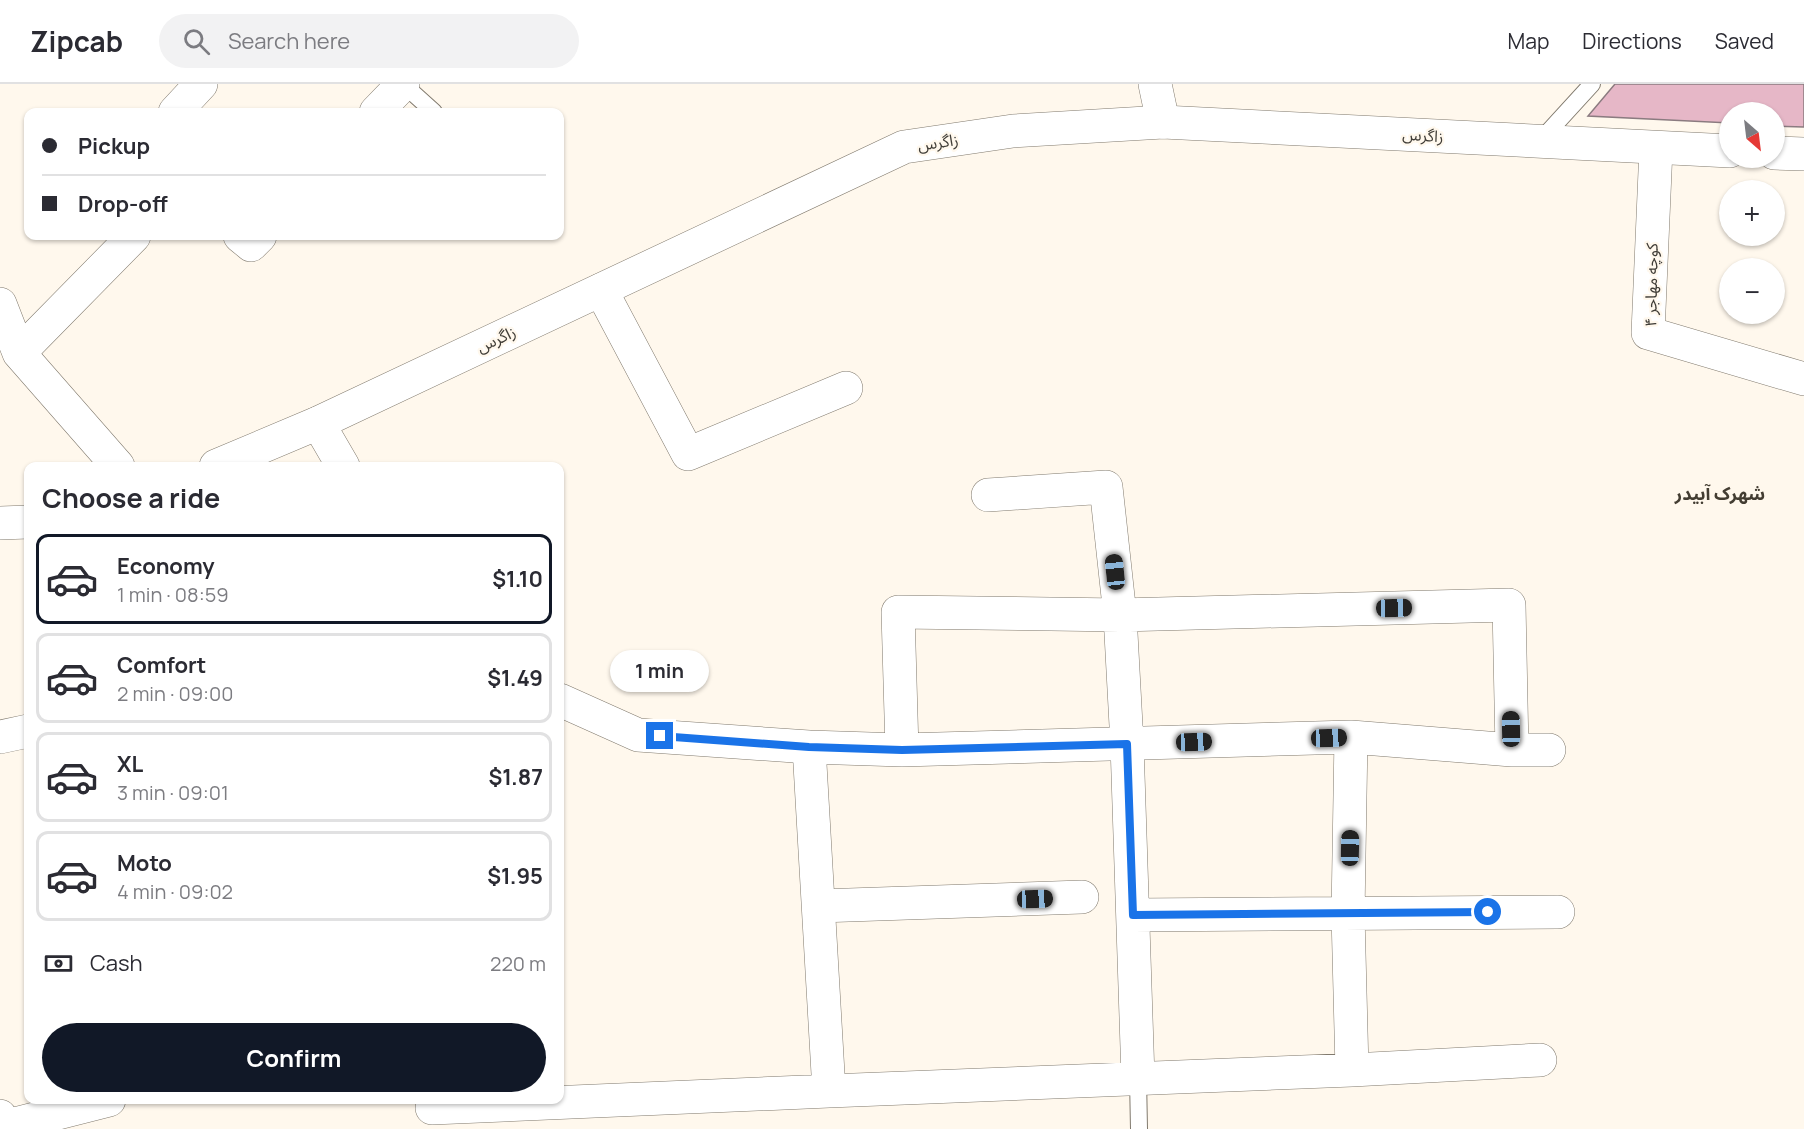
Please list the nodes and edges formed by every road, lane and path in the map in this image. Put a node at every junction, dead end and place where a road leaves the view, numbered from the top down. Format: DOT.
graph roads {
  1 [pos="201,84"];
  2 [pos="403,84"];
  3 [pos="1155,84"];
  4 [pos="1592,84"];
  5 [pos="179,108"];
  6 [pos="380,108"];
  7 [pos="430,108"];
  8 [pos="1163,122"];
  9 [pos="1539,143"];
  10 [pos="1656,148"];
  11 [pos="1719,151"];
  12 [pos="1785,153"];
  13 [pos="1804,154"];
  14 [pos="130,240"];
  15 [pos="601,290"];
  16 [pos="0,304"];
  17 [pos="19,353"];
  18 [pos="1804,380"];
  19 [pos="846,388"];
  20 [pos="318,423"];
  21 [pos="114,462"];
  22 [pos="225,462"];
  23 [pos="341,462"];
  24 [pos="988,495"];
  25 [pos="24,522"];
  26 [pos="0,524"];
  27 [pos="1120,615"];
  28 [pos="564,702"];
  29 [pos="24,732"];
  30 [pos="0,737"];
  31 [pos="1352,737"];
  32 [pos="1127,744"];
  33 [pos="809,747"];
  34 [pos="902,750"];
  35 [pos="1512,750"];
  36 [pos="1549,750"];
  37 [pos="1082,897"];
  38 [pos="819,906"];
  39 [pos="1557,912"];
  40 [pos="1348,914"];
  41 [pos="1133,915"];
  42 [pos="1540,1060"];
  43 [pos="1352,1070"];
  44 [pos="1138,1078"];
  45 [pos="829,1091"];
  46 [pos="93,1104"];
  47 [pos="435,1112"];
  48 [pos="0,1116"];
  49 [pos="1139,1129"];
  1 -- 5 [label="street"];
  2 -- 6 [label="street"];
  2 -- 7 [label="lane"];
  3 -- 8 [label="street"];
  4 -- 9 [label="lane"];
  8 -- 9 [label="street, زاگرس"];
  8 -- 15 [label="street, زاگرس"];
  9 -- 10 [label="street, زاگرس"];
  10 -- 11 [label="street, زاگرس"];
  10 -- 18 [label="street, کوچه مهاجر ۴"];
  12 -- 13 [label="street"];
  14 -- 17 [label="street"];
  15 -- 19 [label="street"];
  15 -- 20 [label="street, زاگرس"];
  16 -- 17 [label="street"];
  17 -- 21 [label="street"];
  20 -- 22 [label="street, زاگرس"];
  20 -- 23 [label="street"];
  24 -- 27 [label="street"];
  25 -- 26 [label="street"];
  27 -- 32 [label="street"];
  27 -- 34 [label="street"];
  27 -- 35 [label="street"];
  28 -- 33 [label="street"];
  29 -- 30 [label="street"];
  31 -- 32 [label="street"];
  31 -- 35 [label="street"];
  31 -- 40 [label="street"];
  32 -- 34 [label="street"];
  32 -- 41 [label="street"];
  33 -- 34 [label="street"];
  33 -- 38 [label="street"];
  35 -- 36 [label="street"];
  37 -- 38 [label="street"];
  38 -- 45 [label="street"];
  39 -- 40 [label="street"];
  40 -- 41 [label="street"];
  40 -- 43 [label="street"];
  41 -- 44 [label="street"];
  42 -- 43 [label="street"];
  43 -- 44 [label="street"];
  44 -- 45 [label="street"];
  44 -- 49 [label="lane"];
  45 -- 47 [label="street"];
  46 -- 48 [label="street"];
}
